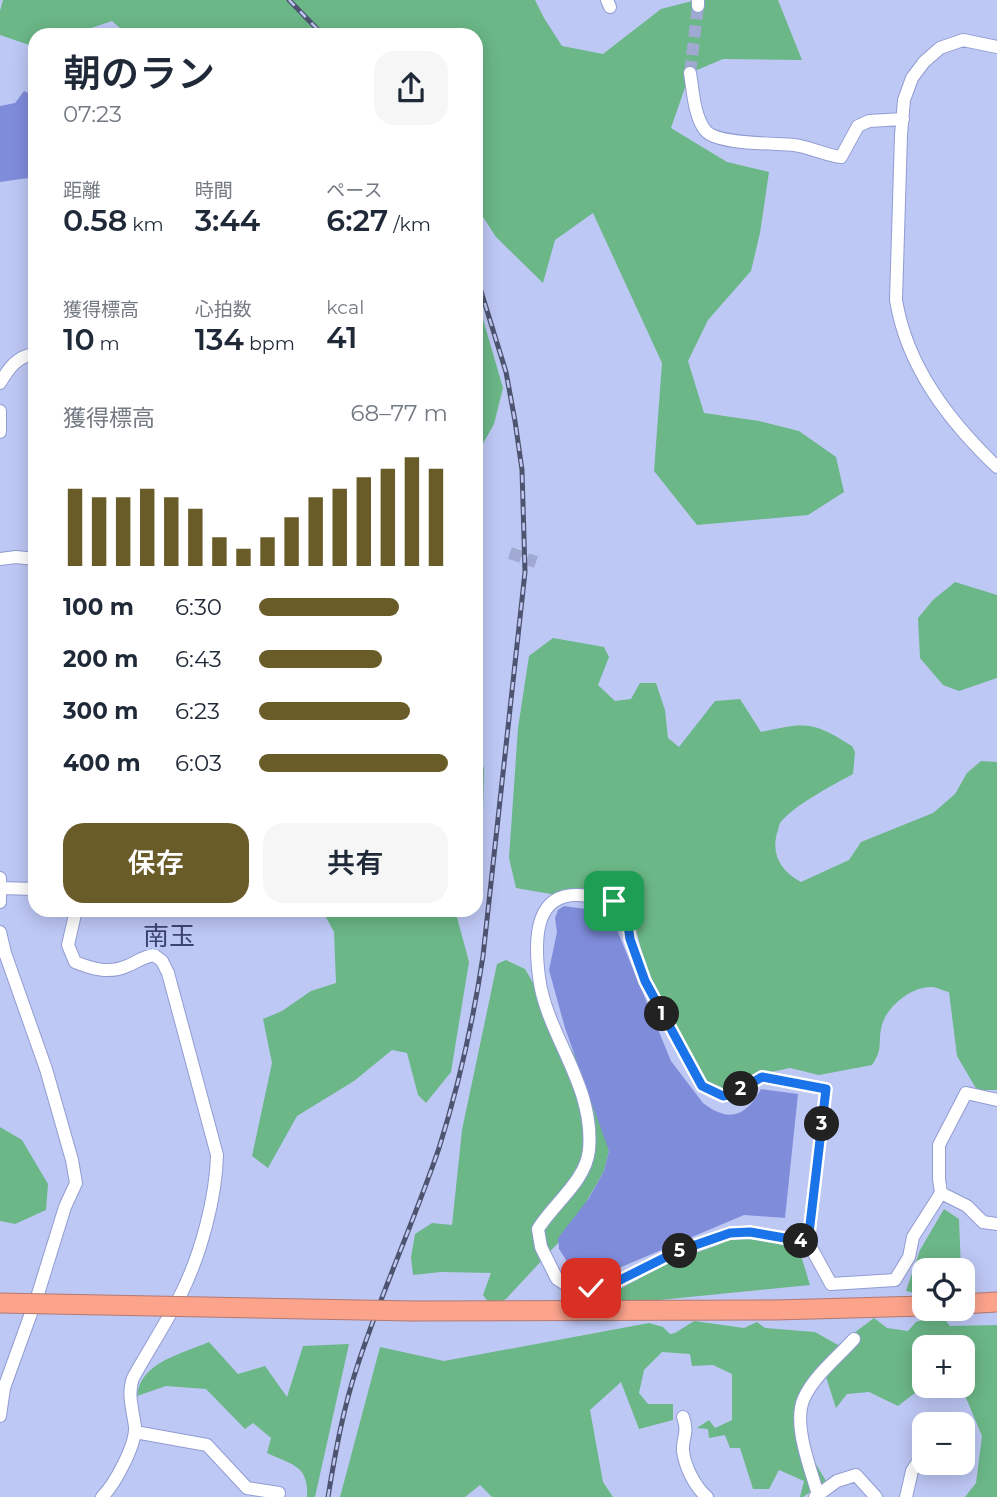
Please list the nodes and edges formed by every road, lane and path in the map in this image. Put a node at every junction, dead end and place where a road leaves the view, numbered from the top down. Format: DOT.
graph roads {
  1 [pos="997,47"];
  2 [pos="690,73"];
  3 [pos="903,119"];
  4 [pos="28,355"];
  5 [pos="0,383"];
  6 [pos="0,411"];
  7 [pos="0,432"];
  8 [pos="997,467"];
  9 [pos="28,558"];
  10 [pos="0,559"];
  11 [pos="0,878"];
  12 [pos="0,888"];
  13 [pos="28,889"];
  14 [pos="0,902"];
  15 [pos="74,917"];
  16 [pos="0,932"];
  17 [pos="997,1100"];
  18 [pos="941,1193"];
  19 [pos="997,1224"];
  20 [pos="808,1242"];
  21 [pos="0,1303"];
  22 [pos="997,1303"];
  23 [pos="975,1304"];
  24 [pos="912,1306"];
  25 [pos="854,1339"];
  26 [pos="0,1416"];
  27 [pos="683,1417"];
  28 [pos="135,1432"];
  29 [pos="912,1472"];
  30 [pos="279,1493"];
  31 [pos="817,1496"];
  32 [pos="102,1497"];
  33 [pos="707,1497"];
  34 [pos="876,1497"];
  35 [pos="905,1497"];
  1 -- 3 [label="street"];
  2 -- 3 [label="street"];
  3 -- 8 [label="street"];
  4 -- 5 [label="street"];
  6 -- 7 [label="street"];
  9 -- 10 [label="street"];
  11 -- 12 [label="street"];
  12 -- 13 [label="street"];
  12 -- 14 [label="street"];
  15 -- 28 [label="street"];
  16 -- 26 [label="street"];
  17 -- 18 [label="street"];
  18 -- 19 [label="street"];
  18 -- 20 [label="street"];
  20 -- 20 [label="street"];
  21 -- 24 [label="highway, bridge"];
  22 -- 23 [label="highway"];
  25 -- 31 [label="street"];
  27 -- 33 [label="street"];
  28 -- 30 [label="street"];
  28 -- 32 [label="street"];
  29 -- 35 [label="street"];
  31 -- 34 [label="street"];
}
